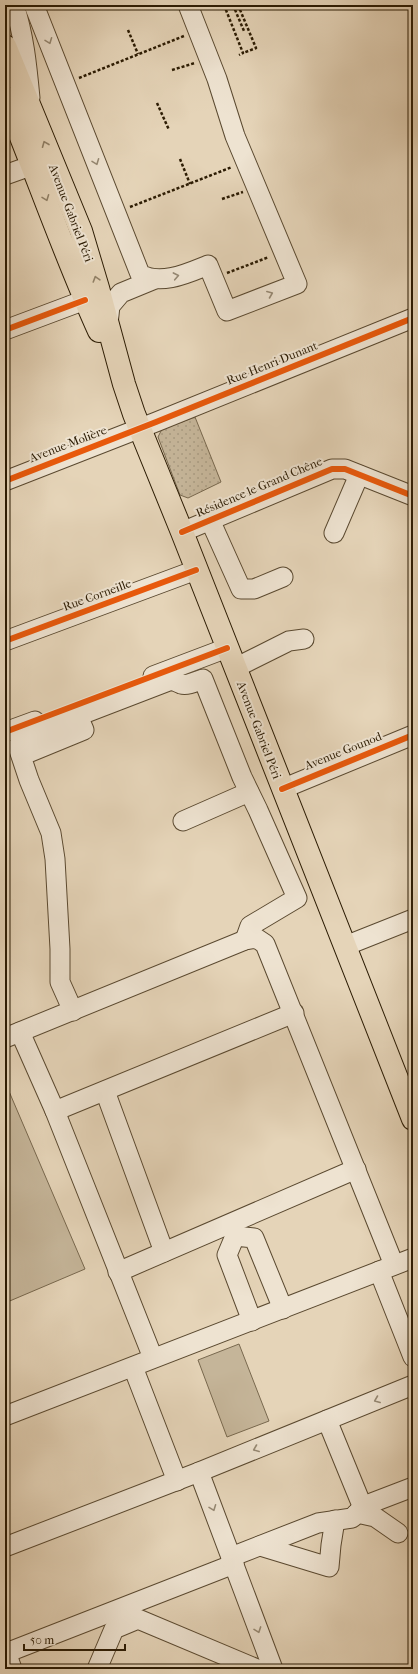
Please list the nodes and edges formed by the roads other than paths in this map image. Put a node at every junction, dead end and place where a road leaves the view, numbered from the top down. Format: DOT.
graph roads {
  1 [pos="14,5"];
  2 [pos="34,5"];
  3 [pos="188,5"];
  4 [pos="5,46"];
  5 [pos="5,97"];
  6 [pos="32,113"];
  7 [pos="33,165"];
  8 [pos="5,175"];
  9 [pos="155,280"];
  10 [pos="85,300"];
  11 [pos="413,318"];
  12 [pos="108,324"];
  13 [pos="5,330"];
  14 [pos="124,384"];
  15 [pos="139,428"];
  16 [pos="359,475"];
  17 [pos="5,480"];
  18 [pos="413,496"];
  19 [pos="210,520"];
  20 [pos="182,532"];
  21 [pos="334,533"];
  22 [pos="196,570"];
  23 [pos="283,577"];
  24 [pos="304,639"];
  25 [pos="5,641"];
  26 [pos="227,648"];
  27 [pos="235,668"];
  28 [pos="5,732"];
  29 [pos="413,735"];
  30 [pos="282,788"];
  31 [pos="249,792"];
  32 [pos="183,821"];
  33 [pos="413,919"];
  34 [pos="245,940"];
  35 [pos="345,946"];
  36 [pos="72,1011"];
  37 [pos="294,1013"];
  38 [pos="13,1035"];
  39 [pos="105,1091"];
  40 [pos="54,1111"];
  41 [pos="413,1119"];
  42 [pos="356,1169"];
  43 [pos="232,1230"];
  44 [pos="164,1252"];
  45 [pos="413,1258"];
  46 [pos="386,1268"];
  47 [pos="118,1272"];
  48 [pos="283,1309"];
  49 [pos="252,1321"];
  50 [pos="413,1357"];
  51 [pos="153,1358"];
  52 [pos="133,1367"];
  53 [pos="413,1385"];
  54 [pos="5,1416"];
  55 [pos="327,1420"];
  56 [pos="199,1472"];
  57 [pos="177,1481"];
  58 [pos="413,1488"];
  59 [pos="360,1511"];
  60 [pos="335,1520"];
  61 [pos="398,1533"];
  62 [pos="260,1546"];
  63 [pos="5,1547"];
  64 [pos="232,1560"];
  65 [pos="136,1611"];
  66 [pos="111,1621"];
  67 [pos="8,1657"];
  68 [pos="97,1669"];
  69 [pos="257,1669"];
  70 [pos="273,1669"];
  1 -- 6 [label="street"];
  2 -- 9 [label="street, one-way"];
  9 -- 3 [label="street, one-way"];
  4 -- 6 [label="main road, Avenue Gabriel Péri"];
  5 -- 7 [label="main road, Avenue Gabriel Péri"];
  12 -- 6 [label="main road, Avenue Gabriel Péri, one-way"];
  7 -- 8 [label="street"];
  7 -- 10 [label="main road, Avenue Gabriel Péri, one-way"];
  9 -- 12 [label="street"];
  10 -- 13 [label="street"];
  10 -- 14 [label="main road, Avenue Gabriel Péri"];
  11 -- 15 [label="street, Rue Henri Dunant"];
  12 -- 14 [label="main road, Avenue Gabriel Péri"];
  14 -- 15 [label="main road, Avenue Gabriel Péri"];
  15 -- 17 [label="street, Avenue Molière"];
  15 -- 20 [label="main road, Avenue Gabriel Péri"];
  16 -- 18 [label="street, Résidence le Grand Chêne"];
  16 -- 19 [label="street, Résidence le Grand Chêne"];
  16 -- 21 [label="street"];
  19 -- 20 [label="street, Résidence le Grand Chêne"];
  19 -- 23 [label="street"];
  20 -- 22 [label="main road, Avenue Gabriel Péri"];
  22 -- 25 [label="street, Rue Corneille"];
  22 -- 26 [label="main road, Avenue Gabriel Péri"];
  24 -- 27 [label="street"];
  26 -- 27 [label="main road, Avenue Gabriel Péri"];
  26 -- 28 [label="street"];
  27 -- 30 [label="main road, Avenue Gabriel Péri"];
  29 -- 30 [label="street, Avenue Gounod"];
  30 -- 35 [label="main road, Avenue Gabriel Péri"];
  31 -- 32 [label="street"];
  31 -- 34 [label="street"];
  31 -- 36 [label="street"];
  33 -- 35 [label="street"];
  34 -- 36 [label="street"];
  34 -- 37 [label="street"];
  35 -- 41 [label="main road, Avenue Gabriel Péri"];
  36 -- 38 [label="street"];
  37 -- 39 [label="street"];
  37 -- 42 [label="street"];
  38 -- 40 [label="street"];
  39 -- 40 [label="street"];
  39 -- 44 [label="street"];
  40 -- 47 [label="street"];
  42 -- 43 [label="street"];
  42 -- 46 [label="street"];
  43 -- 44 [label="street"];
  43 -- 48 [label="street"];
  43 -- 49 [label="street"];
  44 -- 47 [label="street"];
  45 -- 46 [label="street"];
  46 -- 48 [label="street"];
  46 -- 50 [label="street"];
  47 -- 51 [label="street"];
  48 -- 49 [label="street"];
  49 -- 51 [label="street"];
  51 -- 52 [label="street"];
  52 -- 54 [label="street"];
  52 -- 57 [label="street"];
  53 -- 55 [label="street, one-way"];
  55 -- 56 [label="street, one-way"];
  55 -- 59 [label="street"];
  56 -- 57 [label="street"];
  56 -- 64 [label="street, one-way"];
  57 -- 63 [label="street"];
  58 -- 59 [label="street"];
  59 -- 60 [label="street"];
  59 -- 61 [label="street"];
  60 -- 62 [label="street"];
  60 -- 62 [label="street"];
  62 -- 64 [label="street"];
  64 -- 65 [label="street"];
  64 -- 70 [label="street, one-way"];
  65 -- 66 [label="street"];
  65 -- 69 [label="street"];
  66 -- 67 [label="street"];
  66 -- 68 [label="street"];
}
